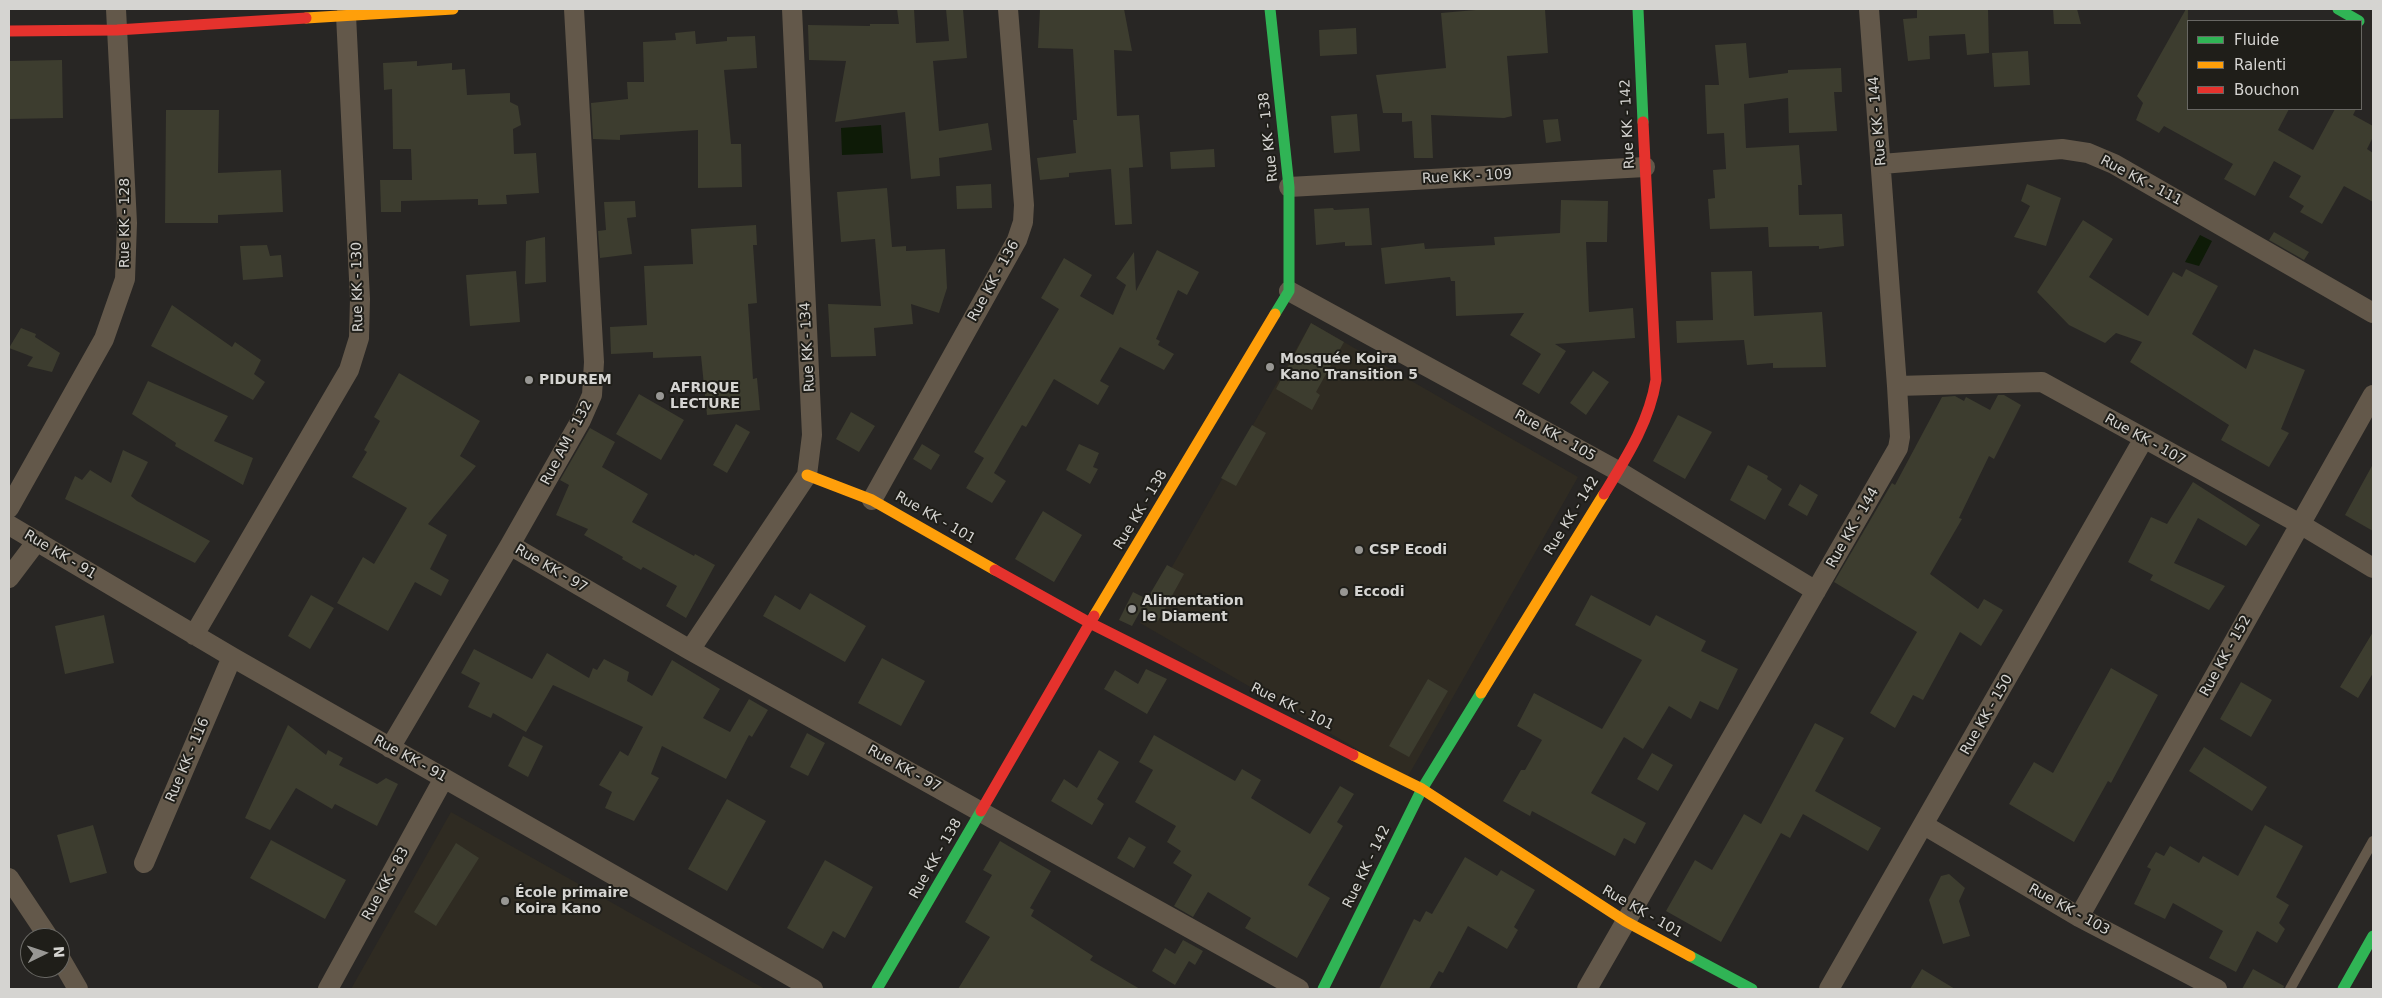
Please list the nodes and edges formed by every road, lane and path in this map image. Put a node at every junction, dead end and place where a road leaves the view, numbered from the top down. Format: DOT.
graph roads {
  1 [pos="116,9"];
  2 [pos="453,9"];
  3 [pos="574,9"];
  4 [pos="792,9"];
  5 [pos="1008,9"];
  6 [pos="1270,9"];
  7 [pos="1638,9"];
  8 [pos="1869,9"];
  9 [pos="2338,9"];
  10 [pos="346,15"];
  11 [pos="2357,20"];
  12 [pos="117,30"];
  13 [pos="9,31"];
  14 [pos="1882,164"];
  15 [pos="1645,167"];
  16 [pos="1289,187"];
  17 [pos="1289,291"];
  18 [pos="2373,312"];
  19 [pos="1897,386"];
  20 [pos="2373,395"];
  21 [pos="2143,440"];
  22 [pos="1618,471"];
  23 [pos="806,475"];
  24 [pos="872,500"];
  25 [pos="9,508"];
  26 [pos="2300,524"];
  27 [pos="9,525"];
  28 [pos="37,541"];
  29 [pos="510,545"];
  30 [pos="2373,568"];
  31 [pos="9,578"];
  32 [pos="1816,591"];
  33 [pos="1090,623"];
  34 [pos="194,635"];
  35 [pos="690,650"];
  36 [pos="232,658"];
  37 [pos="390,748"];
  38 [pos="444,778"];
  39 [pos="1422,789"];
  40 [pos="981,812"];
  41 [pos="1924,825"];
  42 [pos="2373,841"];
  43 [pos="144,863"];
  44 [pos="9,878"];
  45 [pos="2079,917"];
  46 [pos="1624,921"];
  47 [pos="42,928"];
  48 [pos="2373,936"];
  49 [pos="70,975"];
  50 [pos="78,989"];
  51 [pos="328,989"];
  52 [pos="813,989"];
  53 [pos="877,989"];
  54 [pos="1299,989"];
  55 [pos="1323,989"];
  56 [pos="1587,989"];
  57 [pos="1752,989"];
  58 [pos="1829,989"];
  59 [pos="2218,989"];
  60 [pos="2290,989"];
  61 [pos="2343,989"];
  1 -- 12 [label="street, Rue KK - 128"];
  2 -- 10 [label="street"];
  3 -- 29 [label="street, Rue AM - 132"];
  4 -- 23 [label="street, Rue KK - 134"];
  5 -- 24 [label="street, Rue KK - 136"];
  6 -- 16 [label="street, Rue KK - 138"];
  7 -- 15 [label="street, Rue KK - 142"];
  8 -- 14 [label="street, Rue KK - 144"];
  9 -- 11 [label="street"];
  10 -- 12 [label="street"];
  10 -- 34 [label="street, Rue KK - 130"];
  12 -- 13 [label="street"];
  12 -- 25 [label="street, Rue KK - 128"];
  14 -- 18 [label="street, Rue KK - 111"];
  14 -- 19 [label="street, Rue KK - 144"];
  15 -- 16 [label="street, Rue KK - 109"];
  15 -- 22 [label="street, Rue KK - 142"];
  16 -- 17 [label="street, Rue KK - 138"];
  17 -- 22 [label="street, Rue KK - 105"];
  17 -- 33 [label="street, Rue KK - 138"];
  19 -- 21 [label="street, Rue KK - 107"];
  19 -- 32 [label="street, Rue KK - 144"];
  20 -- 26 [label="street, Rue KK - 152"];
  21 -- 26 [label="street, Rue KK - 107"];
  21 -- 41 [label="street, Rue KK - 150"];
  22 -- 32 [label="street, Rue KK - 105"];
  22 -- 39 [label="street, Rue KK - 142"];
  23 -- 24 [label="street, Rue KK - 101"];
  23 -- 35 [label="street, Rue KK - 134"];
  24 -- 33 [label="street, Rue KK - 101"];
  26 -- 30 [label="street, Rue KK - 107"];
  26 -- 45 [label="street, Rue KK - 152"];
  27 -- 28 [label="street, Rue KK - 91"];
  28 -- 31 [label="street"];
  28 -- 34 [label="street, Rue KK - 91"];
  29 -- 35 [label="street, Rue KK - 97"];
  29 -- 37 [label="street, Rue AM - 132"];
  32 -- 46 [label="street, Rue KK - 144"];
  33 -- 39 [label="street, Rue KK - 101"];
  33 -- 40 [label="street, Rue KK - 138"];
  34 -- 36 [label="street, Rue KK - 91"];
  35 -- 40 [label="street, Rue KK - 97"];
  36 -- 37 [label="street, Rue KK - 91"];
  36 -- 43 [label="street, Rue KK - 116"];
  37 -- 38 [label="street, Rue KK - 91"];
  38 -- 51 [label="street, Rue KK - 83"];
  38 -- 52 [label="street, Rue KK - 91"];
  39 -- 46 [label="street, Rue KK - 101"];
  39 -- 55 [label="street, Rue KK - 142"];
  40 -- 53 [label="street, Rue KK - 138"];
  40 -- 54 [label="street, Rue KK - 97"];
  41 -- 45 [label="street, Rue KK - 103"];
  41 -- 58 [label="street, Rue KK - 150"];
  42 -- 60 [label="lane"];
  44 -- 47 [label="street"];
  45 -- 59 [label="street, Rue KK - 103"];
  46 -- 56 [label="street, Rue KK - 144"];
  46 -- 57 [label="street, Rue KK - 101"];
  48 -- 61 [label="street"];
  49 -- 50 [label="street"];
}
